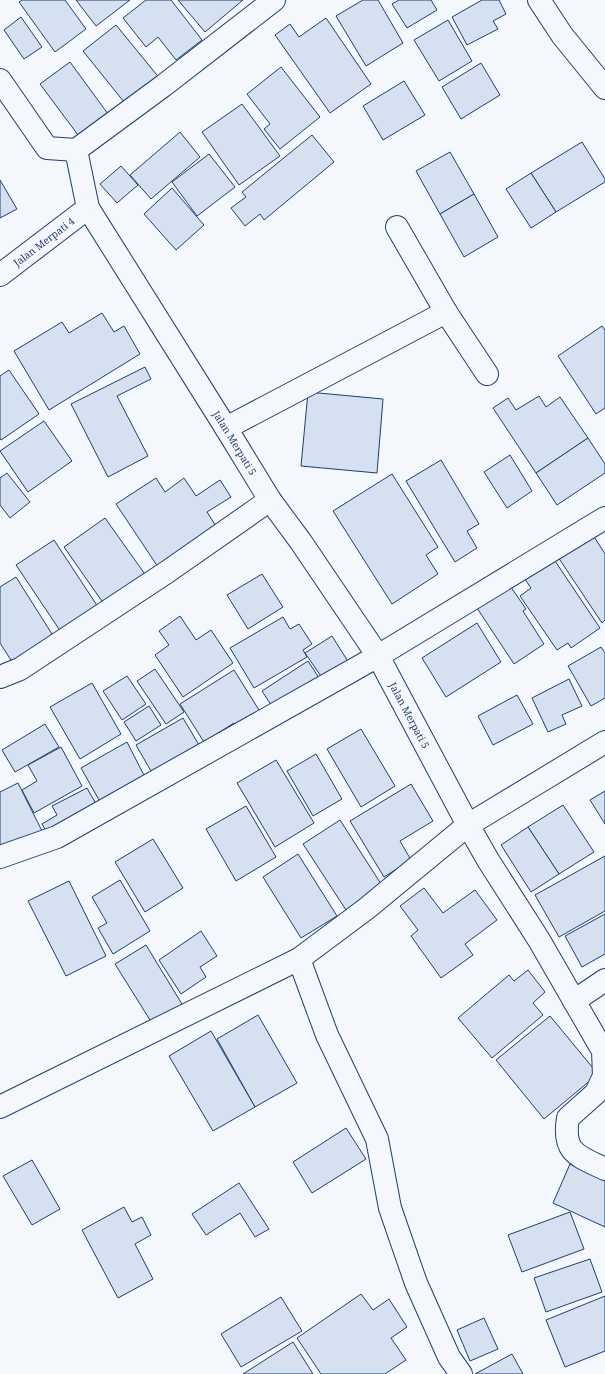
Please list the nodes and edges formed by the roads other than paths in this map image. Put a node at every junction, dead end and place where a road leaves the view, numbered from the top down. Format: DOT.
graph roads {
  1 [pos="274,0"];
  2 [pos="539,0"];
  3 [pos="0,80"];
  4 [pos="605,88"];
  5 [pos="76,150"];
  6 [pos="88,208"];
  7 [pos="397,227"];
  8 [pos="0,275"];
  9 [pos="446,312"];
  10 [pos="486,374"];
  11 [pos="226,428"];
  12 [pos="270,500"];
  13 [pos="605,518"];
  14 [pos="378,656"];
  15 [pos="0,677"];
  16 [pos="605,742"];
  17 [pos="468,824"];
  18 [pos="0,857"];
  19 [pos="299,959"];
  20 [pos="605,980"];
  21 [pos="574,1001"];
  22 [pos="0,1107"];
  23 [pos="605,1169"];
  24 [pos="461,1374"];
  1 -- 5 [label="street"];
  2 -- 4 [label="street"];
  3 -- 5 [label="street"];
  5 -- 6 [label="street, Jalan Merpati 5"];
  6 -- 8 [label="street, Jalan Merpati 4"];
  6 -- 11 [label="street, Jalan Merpati 5"];
  7 -- 9 [label="street"];
  9 -- 10 [label="street"];
  9 -- 11 [label="street"];
  11 -- 12 [label="street, Jalan Merpati 5"];
  12 -- 14 [label="street, Jalan Merpati 5"];
  12 -- 15 [label="street"];
  13 -- 14 [label="street"];
  14 -- 17 [label="street, Jalan Merpati 5"];
  14 -- 18 [label="street"];
  16 -- 17 [label="street"];
  17 -- 19 [label="street"];
  17 -- 21 [label="street, Jalan Merpati 5"];
  19 -- 22 [label="street"];
  19 -- 24 [label="street"];
  20 -- 21 [label="street"];
  21 -- 23 [label="street, Jalan Merpati 5"];
}
